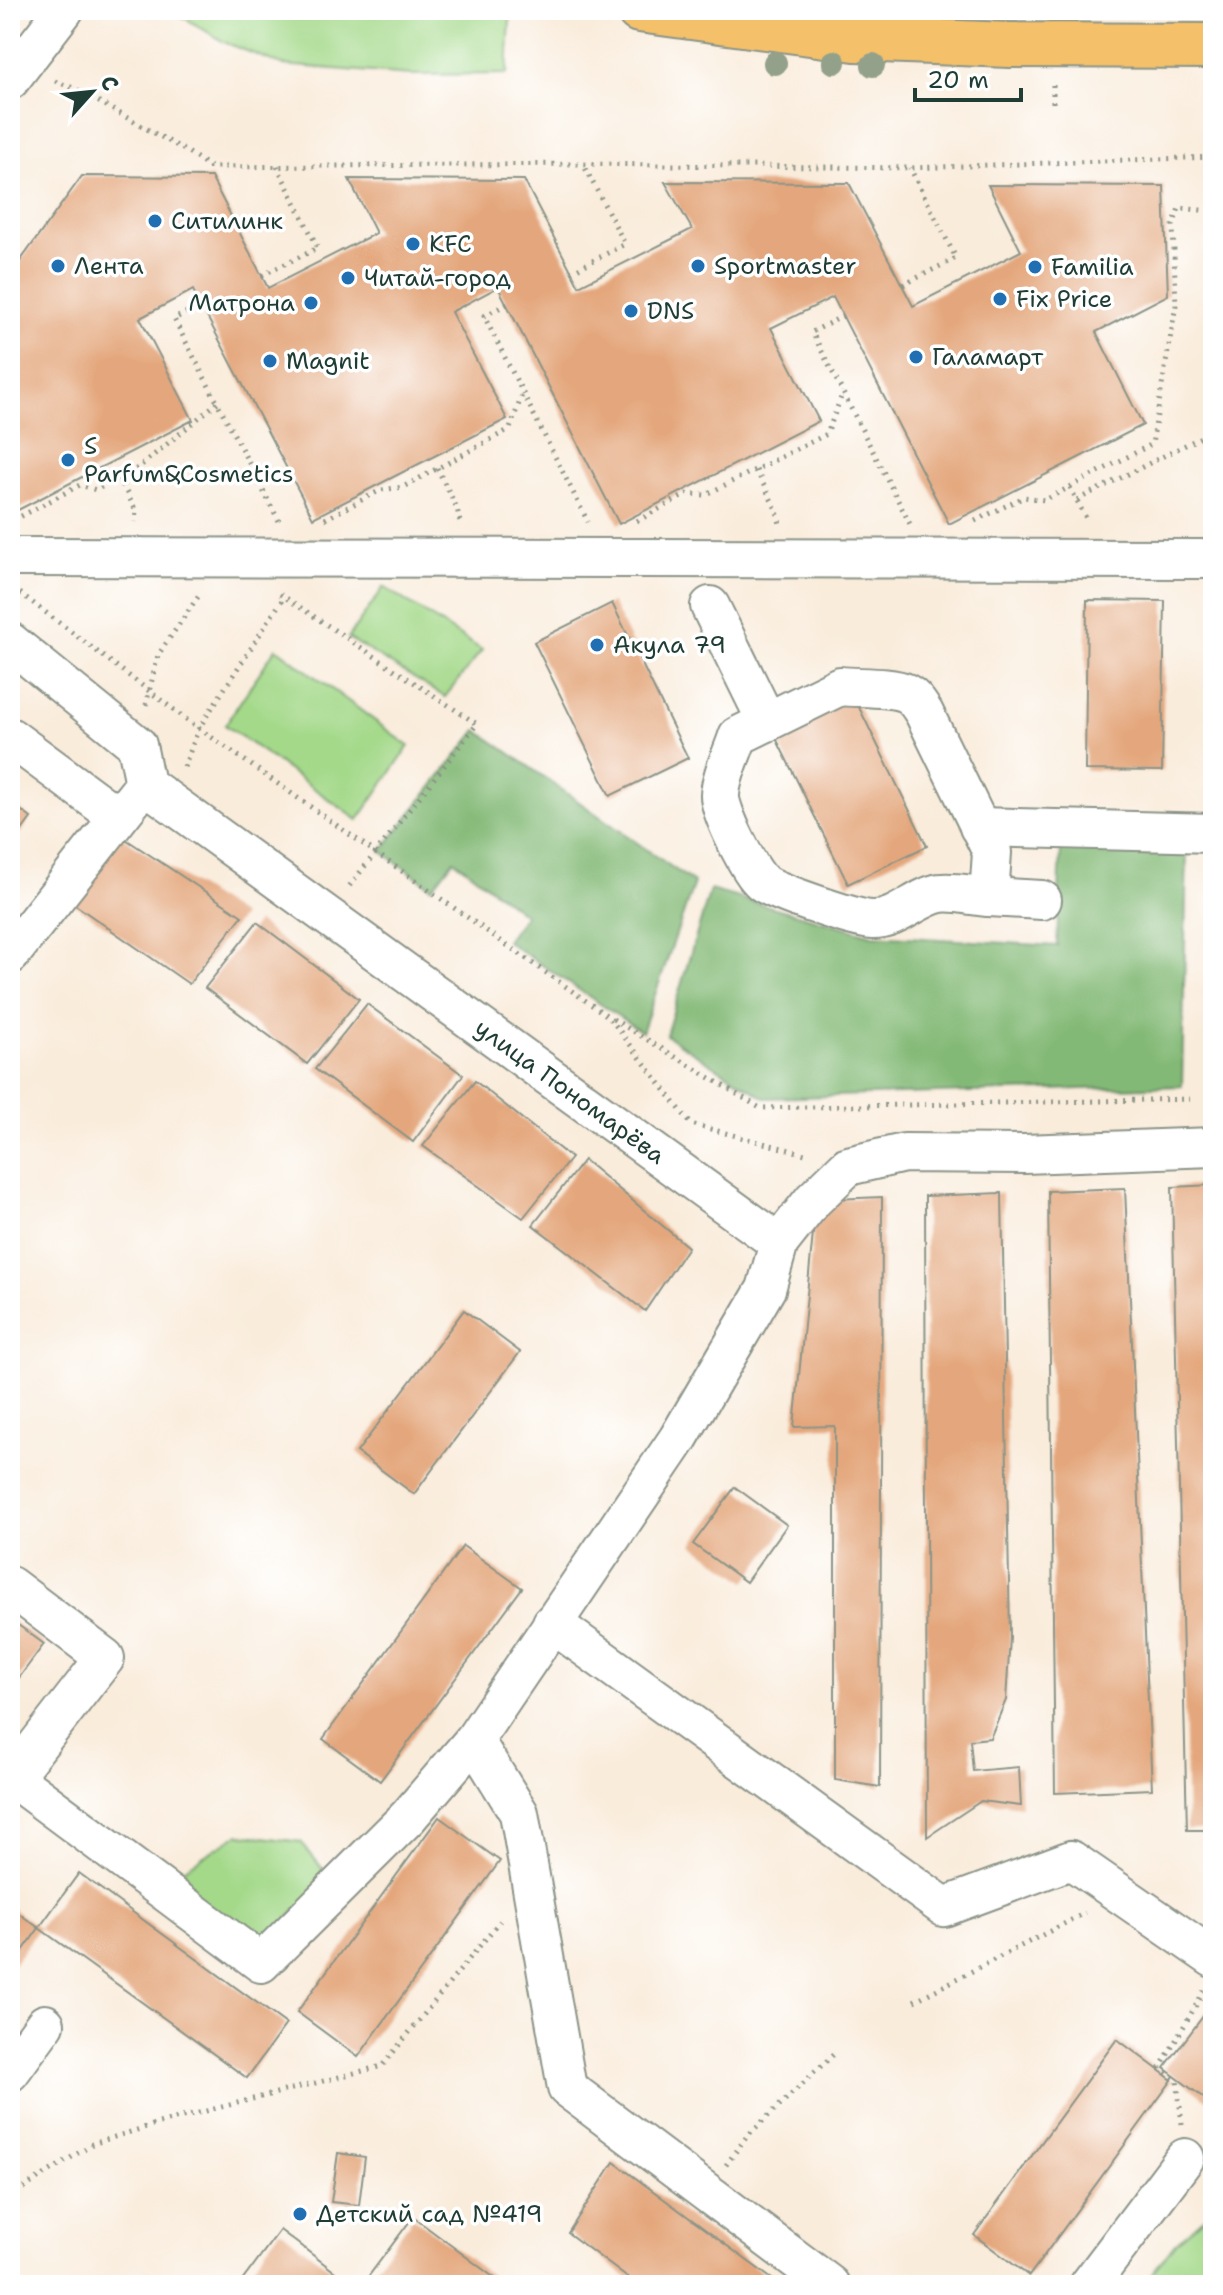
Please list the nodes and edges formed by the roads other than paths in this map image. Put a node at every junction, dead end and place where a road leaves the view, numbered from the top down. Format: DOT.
graph roads {
  1 [pos="64,10"];
  2 [pos="639,10"];
  3 [pos="1213,46"];
  4 [pos="10,80"];
  5 [pos="12,539"];
  6 [pos="1213,559"];
  7 [pos="710,606"];
  8 [pos="10,642"];
  9 [pos="767,722"];
  10 [pos="10,737"];
  11 [pos="158,793"];
  12 [pos="118,817"];
  13 [pos="979,827"];
  14 [pos="1213,833"];
  15 [pos="989,897"];
  16 [pos="1042,900"];
  17 [pos="10,955"];
  18 [pos="1213,1147"];
  19 [pos="779,1243"];
  20 [pos="10,1586"];
  21 [pos="552,1623"];
  22 [pos="474,1740"];
  23 [pos="11,1777"];
  24 [pos="1209,1974"];
  25 [pos="45,2024"];
  26 [pos="10,2072"];
  27 [pos="1185,2158"];
  28 [pos="830,2285"];
  29 [pos="1089,2285"];
  1 -- 4 [label="street"];
  2 -- 3 [label="main road"];
  5 -- 6 [label="street"];
  7 -- 9 [label="street"];
  8 -- 11 [label="street"];
  9 -- 13 [label="street"];
  9 -- 15 [label="street"];
  10 -- 12 [label="street"];
  11 -- 12 [label="street"];
  11 -- 19 [label="street, улица Пономарёва"];
  12 -- 17 [label="street"];
  13 -- 14 [label="street"];
  13 -- 15 [label="street"];
  15 -- 16 [label="street"];
  18 -- 19 [label="street"];
  19 -- 21 [label="street"];
  20 -- 23 [label="street"];
  21 -- 22 [label="street"];
  21 -- 24 [label="street"];
  22 -- 23 [label="street"];
  22 -- 28 [label="street"];
  25 -- 26 [label="street"];
  27 -- 29 [label="street"];
}
